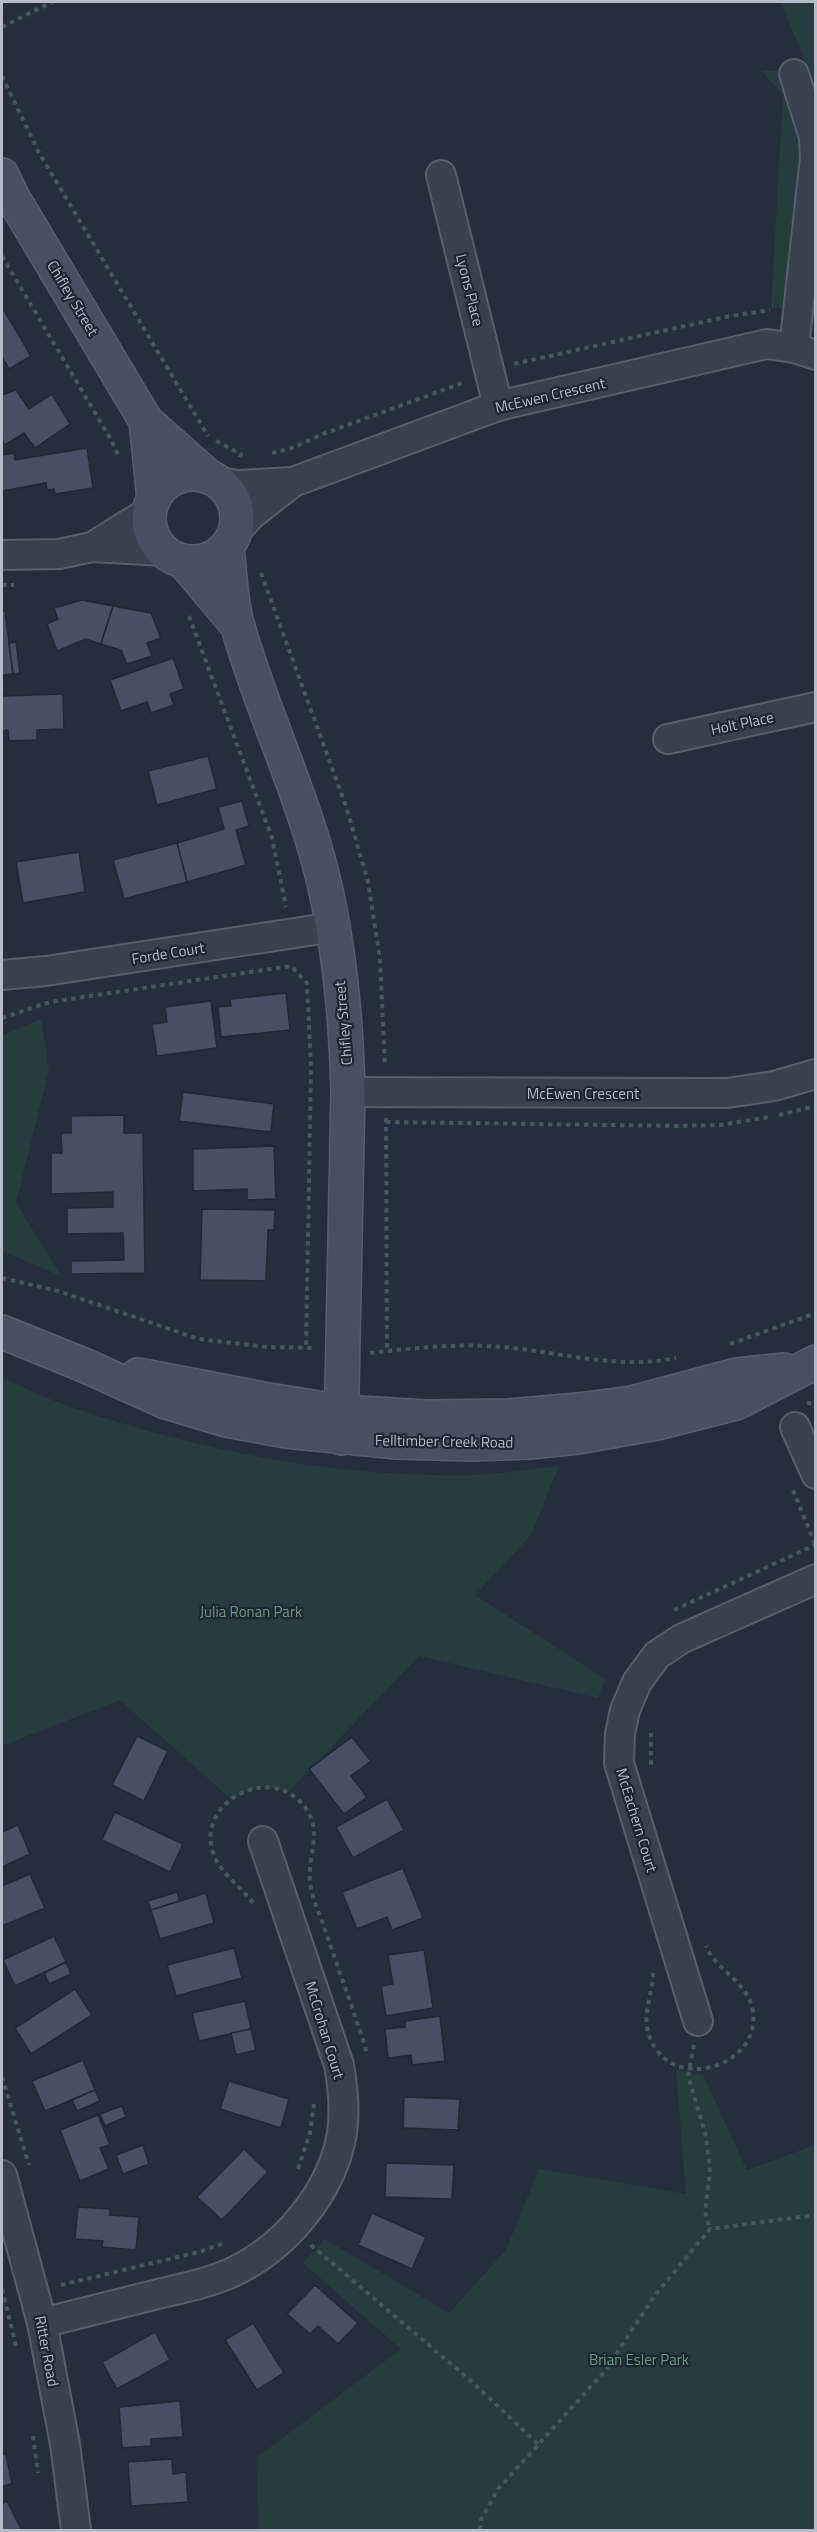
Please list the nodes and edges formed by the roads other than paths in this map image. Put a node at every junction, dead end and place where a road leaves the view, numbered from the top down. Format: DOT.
graph roads {
  1 [pos="794,74"];
  2 [pos="2,175"];
  3 [pos="441,175"];
  4 [pos="805,351"];
  5 [pos="498,406"];
  6 [pos="146,421"];
  7 [pos="214,480"];
  8 [pos="293,482"];
  9 [pos="152,505"];
  10 [pos="231,539"];
  11 [pos="92,547"];
  12 [pos="2,555"];
  13 [pos="173,556"];
  14 [pos="237,625"];
  15 [pos="816,708"];
  16 [pos="668,739"];
  17 [pos="334,927"];
  18 [pos="2,975"];
  19 [pos="816,1074"];
  20 [pos="348,1092"];
  21 [pos="2,1332"];
  22 [pos="809,1365"];
  23 [pos="342,1425"];
  24 [pos="795,1427"];
  25 [pos="802,1478"];
  26 [pos="816,1579"];
  27 [pos="263,1841"];
  28 [pos="698,2021"];
  29 [pos="2,2175"];
  30 [pos="42,2323"];
  31 [pos="76,2530"];
  1 -- 4 [label="street"];
  2 -- 6 [label="street, Chifley Street"];
  3 -- 5 [label="street, Lyons Place"];
  4 -- 5 [label="street, McEwen Crescent"];
  5 -- 8 [label="street, McEwen Crescent"];
  6 -- 7 [label="street, Chifley Street"];
  6 -- 9 [label="street, Chifley Street"];
  7 -- 8 [label="street, McEwen Crescent"];
  7 -- 9 [label="street"];
  7 -- 10 [label="street"];
  8 -- 10 [label="street, McEwen Crescent"];
  9 -- 11 [label="street"];
  9 -- 13 [label="street"];
  10 -- 13 [label="street"];
  10 -- 14 [label="street, Chifley Street"];
  11 -- 12 [label="street"];
  11 -- 13 [label="street"];
  13 -- 14 [label="street, Chifley Street"];
  14 -- 17 [label="street, Chifley Street"];
  15 -- 16 [label="street, Holt Place"];
  17 -- 18 [label="street, Forde Court"];
  17 -- 20 [label="street, Chifley Street"];
  19 -- 20 [label="street, McEwen Crescent"];
  20 -- 23 [label="street, Chifley Street"];
  21 -- 23 [label="street, Felltimber Creek Road"];
  22 -- 23 [label="street, Felltimber Creek Road"];
  24 -- 25 [label="street"];
  26 -- 28 [label="street, McEachern Court"];
  27 -- 30 [label="street, McCrohan Court"];
  29 -- 30 [label="street, Ritter Road"];
  30 -- 31 [label="street, Ritter Road"];
}
